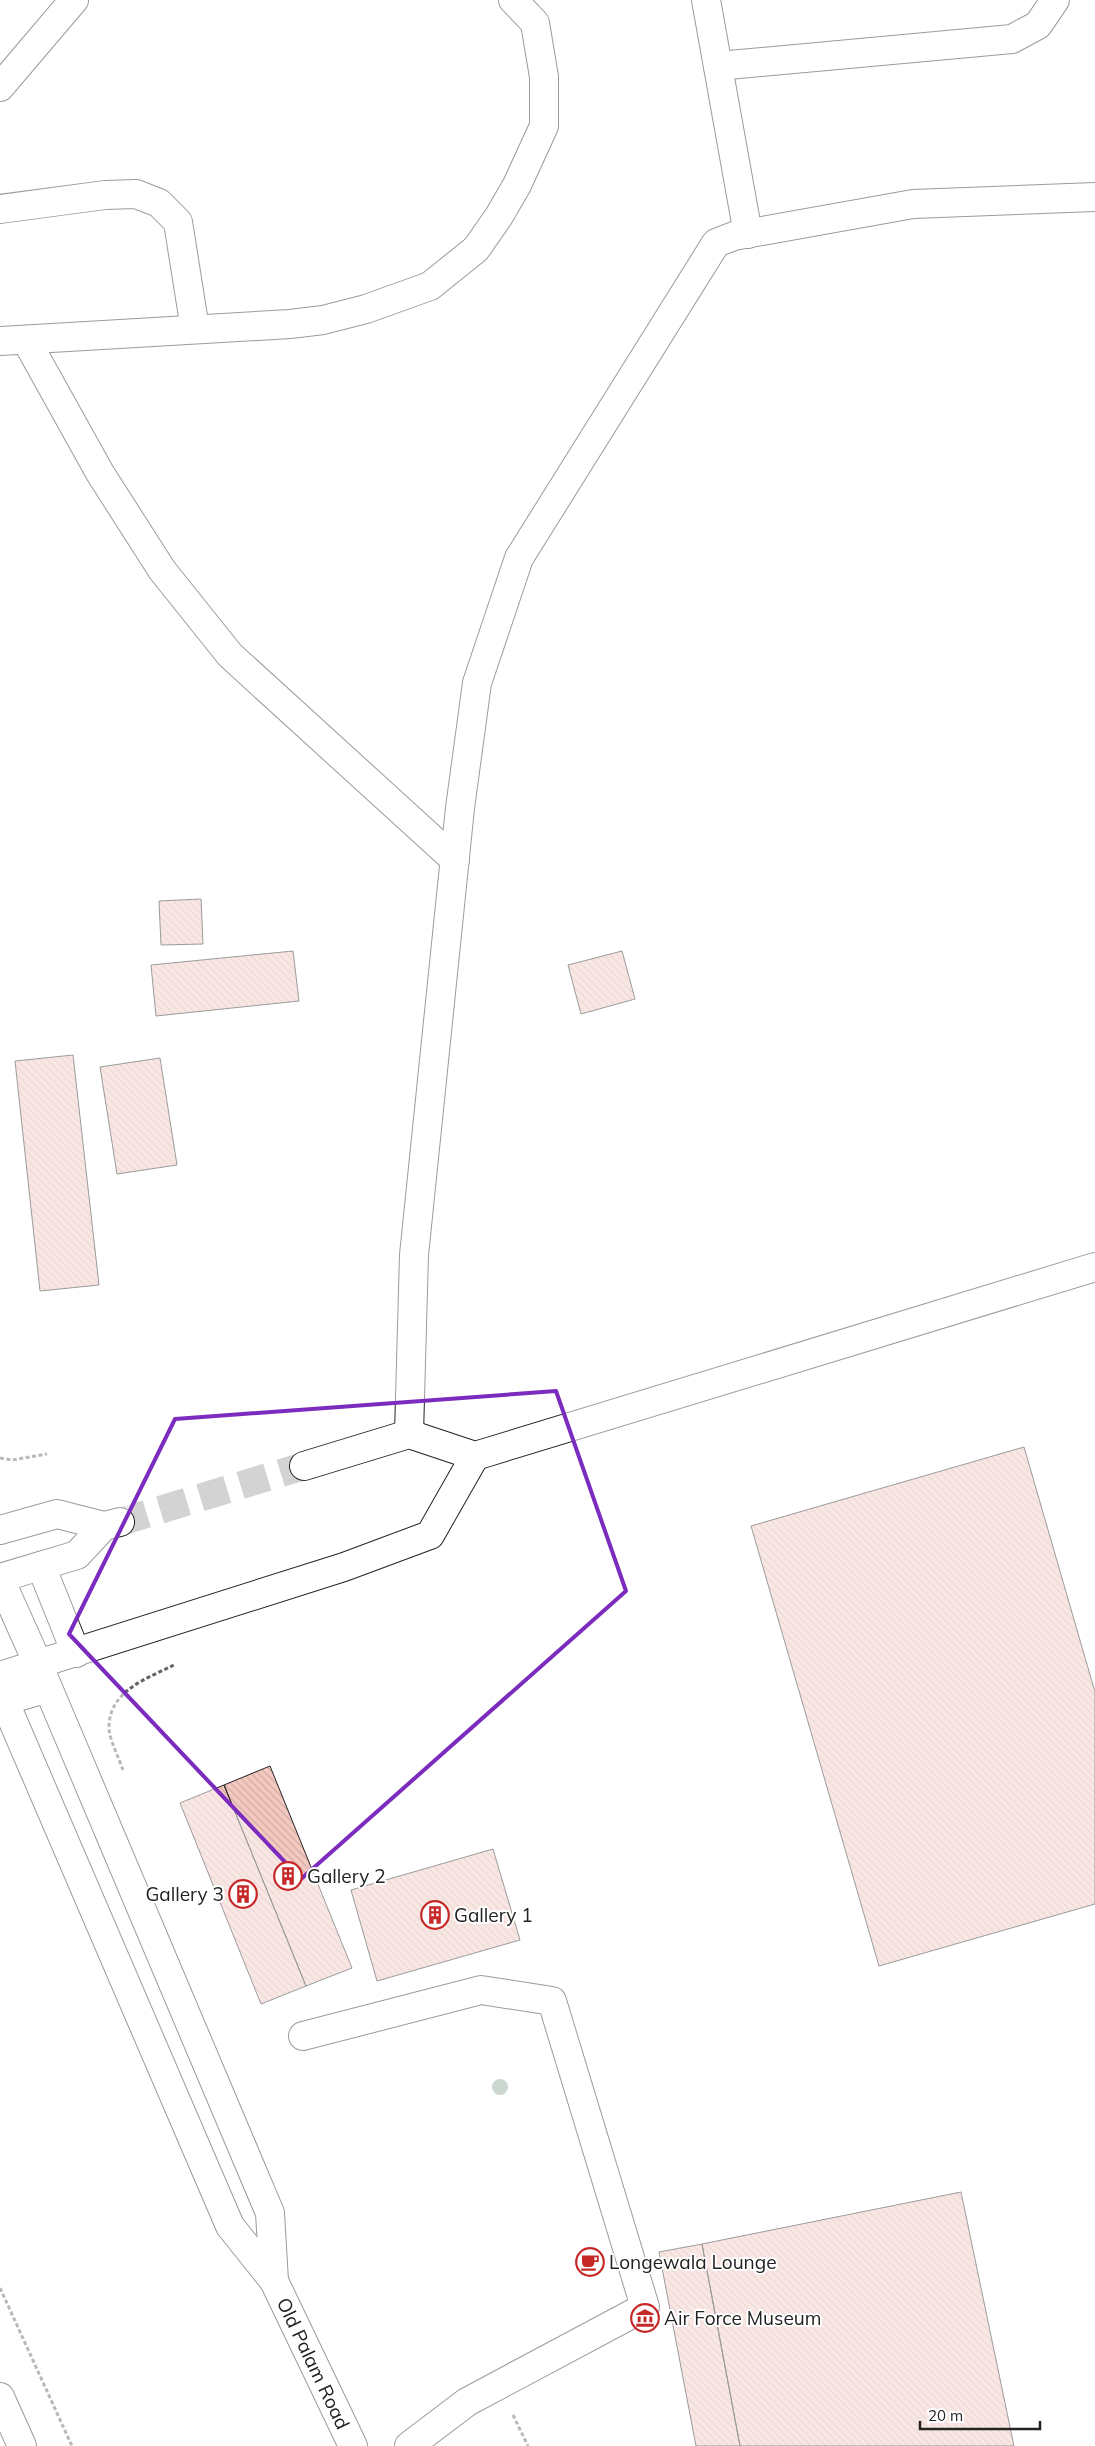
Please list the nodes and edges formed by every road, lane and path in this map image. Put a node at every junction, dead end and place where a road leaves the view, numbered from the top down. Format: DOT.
graph roads {
  1 [pos="74,0"];
  2 [pos="513,0"];
  3 [pos="706,0"];
  4 [pos="1055,0"];
  5 [pos="718,66"];
  6 [pos="0,87"];
  7 [pos="1095,197"];
  8 [pos="0,209"];
  9 [pos="748,234"];
  10 [pos="195,329"];
  11 [pos="13,340"];
  12 [pos="455,860"];
  13 [pos="1095,1267"];
  14 [pos="409,1434"];
  15 [pos="46,1454"];
  16 [pos="475,1456"];
  17 [pos="0,1458"];
  18 [pos="304,1466"];
  19 [pos="0,1530"];
  20 [pos="41,1566"];
  21 [pos="0,1578"];
  22 [pos="76,1653"];
  23 [pos="43,1676"];
  24 [pos="1,1693"];
  25 [pos="303,2036"];
  26 [pos="274,2281"];
  27 [pos="0,2288"];
  28 [pos="0,2397"];
  29 [pos="22,2446"];
  30 [pos="72,2446"];
  31 [pos="353,2446"];
  32 [pos="409,2446"];
  1 -- 6 [label="street"];
  2 -- 10 [label="street"];
  3 -- 5 [label="street"];
  4 -- 5 [label="street"];
  5 -- 9 [label="street"];
  7 -- 9 [label="street"];
  8 -- 10 [label="street"];
  9 -- 12 [label="street"];
  10 -- 11 [label="street"];
  11 -- 12 [label="street"];
  12 -- 14 [label="street"];
  13 -- 16 [label="street"];
  14 -- 16 [label="street"];
  14 -- 18 [label="street"];
  15 -- 17 [label="path"];
  16 -- 22 [label="street"];
  19 -- 20 [label="street"];
  20 -- 21 [label="street"];
  20 -- 22 [label="street"];
  21 -- 23 [label="street"];
  22 -- 23 [label="street"];
  23 -- 24 [label="street"];
  23 -- 26 [label="street"];
  24 -- 26 [label="street"];
  25 -- 32 [label="street"];
  26 -- 31 [label="street, Old Palam Road"];
  27 -- 30 [label="path"];
  28 -- 29 [label="street"];
}
